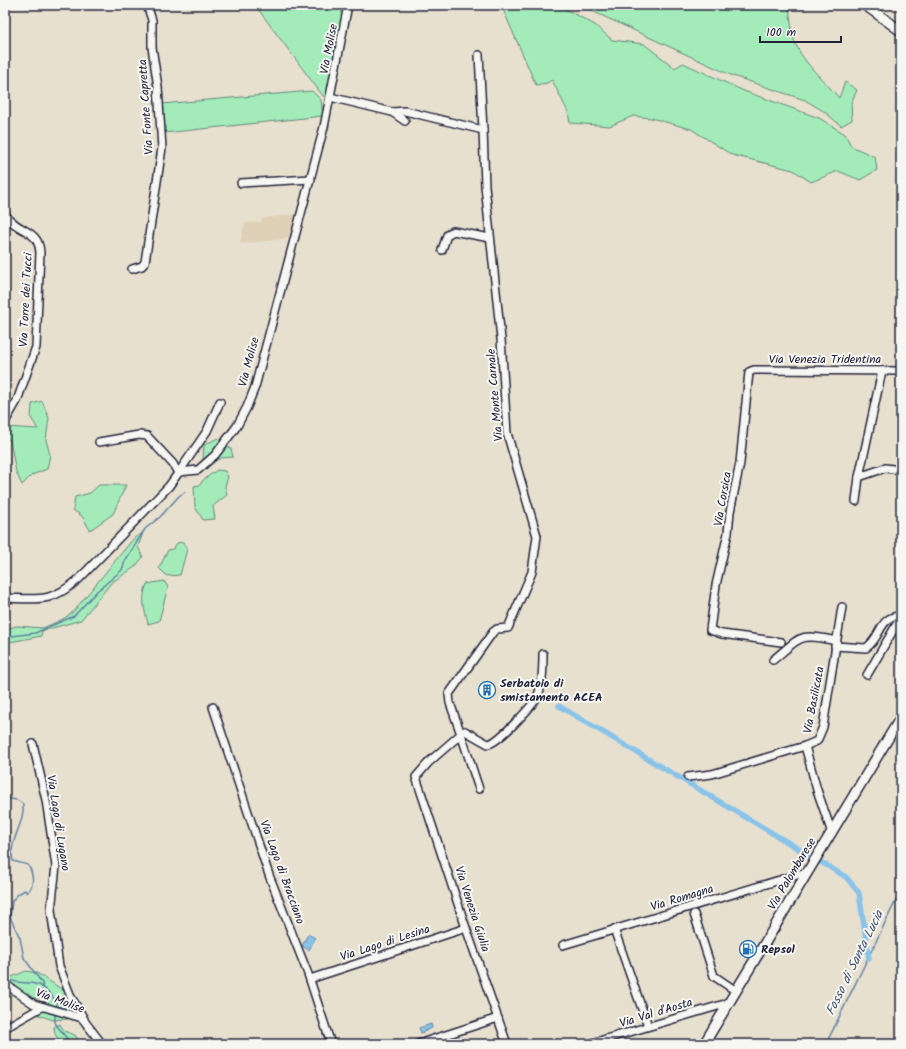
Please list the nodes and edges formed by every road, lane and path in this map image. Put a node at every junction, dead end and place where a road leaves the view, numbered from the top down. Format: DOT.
graph roads {
  1 [pos="147,5"];
  2 [pos="348,5"];
  3 [pos="865,5"];
  4 [pos="901,31"];
  5 [pos="479,55"];
  6 [pos="330,97"];
  7 [pos="392,112"];
  8 [pos="405,121"];
  9 [pos="483,130"];
  10 [pos="311,179"];
  11 [pos="241,184"];
  12 [pos="5,214"];
  13 [pos="490,238"];
  14 [pos="442,250"];
  15 [pos="132,270"];
  16 [pos="750,371"];
  17 [pos="882,371"];
  18 [pos="901,371"];
  19 [pos="220,402"];
  20 [pos="5,422"];
  21 [pos="99,442"];
  22 [pos="901,470"];
  23 [pos="178,472"];
  24 [pos="859,477"];
  25 [pos="856,501"];
  26 [pos="5,598"];
  27 [pos="842,607"];
  28 [pos="901,617"];
  29 [pos="781,642"];
  30 [pos="836,643"];
  31 [pos="543,654"];
  32 [pos="773,660"];
  33 [pos="867,675"];
  34 [pos="213,707"];
  35 [pos="901,717"];
  36 [pos="463,732"];
  37 [pos="33,744"];
  38 [pos="805,746"];
  39 [pos="688,777"];
  40 [pos="479,789"];
  41 [pos="832,833"];
  42 [pos="806,875"];
  43 [pos="694,914"];
  44 [pos="466,928"];
  45 [pos="614,929"];
  46 [pos="563,945"];
  47 [pos="310,980"];
  48 [pos="5,984"];
  49 [pos="736,991"];
  50 [pos="728,1003"];
  51 [pos="42,1007"];
  52 [pos="498,1018"];
  53 [pos="84,1019"];
  54 [pos="648,1026"];
  55 [pos="5,1028"];
  56 [pos="102,1044"];
  57 [pos="331,1044"];
  58 [pos="418,1044"];
  59 [pos="507,1044"];
  60 [pos="590,1044"];
  61 [pos="704,1044"];
  1 -- 15 [label="street, Via Fonte Capretta"];
  2 -- 6 [label="street, Via Molise"];
  3 -- 4 [label="main road"];
  5 -- 9 [label="street, Via Monte Carnale"];
  6 -- 7 [label="street"];
  6 -- 10 [label="street, Via Molise"];
  7 -- 8 [label="street"];
  7 -- 9 [label="street"];
  9 -- 13 [label="street, Via Monte Carnale"];
  10 -- 11 [label="street"];
  10 -- 23 [label="street, Via Molise"];
  12 -- 20 [label="street, Via Torre dei Tucci"];
  13 -- 14 [label="street"];
  13 -- 36 [label="street, Via Monte Carnale"];
  16 -- 17 [label="street, Via Venezia Tridentina"];
  16 -- 29 [label="street, Via Corsica"];
  17 -- 18 [label="street, Via Venezia Tridentina"];
  17 -- 24 [label="street"];
  19 -- 23 [label="street"];
  21 -- 23 [label="street"];
  22 -- 24 [label="street"];
  23 -- 26 [label="street"];
  24 -- 25 [label="street"];
  27 -- 30 [label="street, Via Basilicata"];
  28 -- 30 [label="street"];
  28 -- 33 [label="street"];
  30 -- 32 [label="street"];
  30 -- 38 [label="street, Via Basilicata"];
  31 -- 36 [label="street"];
  34 -- 47 [label="street, Via Lago di Bracciano"];
  35 -- 41 [label="main road, Via Palombarese"];
  36 -- 40 [label="street"];
  36 -- 44 [label="street, Via Venezia Giulia"];
  37 -- 53 [label="street, Via Lago di Lugano"];
  38 -- 39 [label="street"];
  38 -- 41 [label="street, Via Basilicata"];
  41 -- 42 [label="main road, Via Palombarese"];
  42 -- 45 [label="street, Via Romagna"];
  42 -- 49 [label="main road, Via Palombarese"];
  43 -- 49 [label="street"];
  44 -- 47 [label="street, Via Lago di Lesina"];
  44 -- 52 [label="street, Via Venezia Giulia"];
  45 -- 46 [label="street, Via Romagna"];
  45 -- 54 [label="street"];
  47 -- 57 [label="street, Via Lago di Bracciano"];
  48 -- 51 [label="street, Via Molise"];
  49 -- 50 [label="main road, Via Palombarese"];
  50 -- 54 [label="street, Via Val d'Aosta"];
  50 -- 61 [label="main road, Via Palombarese"];
  51 -- 53 [label="street, Via Molise"];
  51 -- 55 [label="street"];
  52 -- 58 [label="street"];
  52 -- 59 [label="street, Via Venezia Giulia"];
  53 -- 56 [label="street, Via Molise"];
  54 -- 60 [label="street, Via Val d'Aosta"];
}
